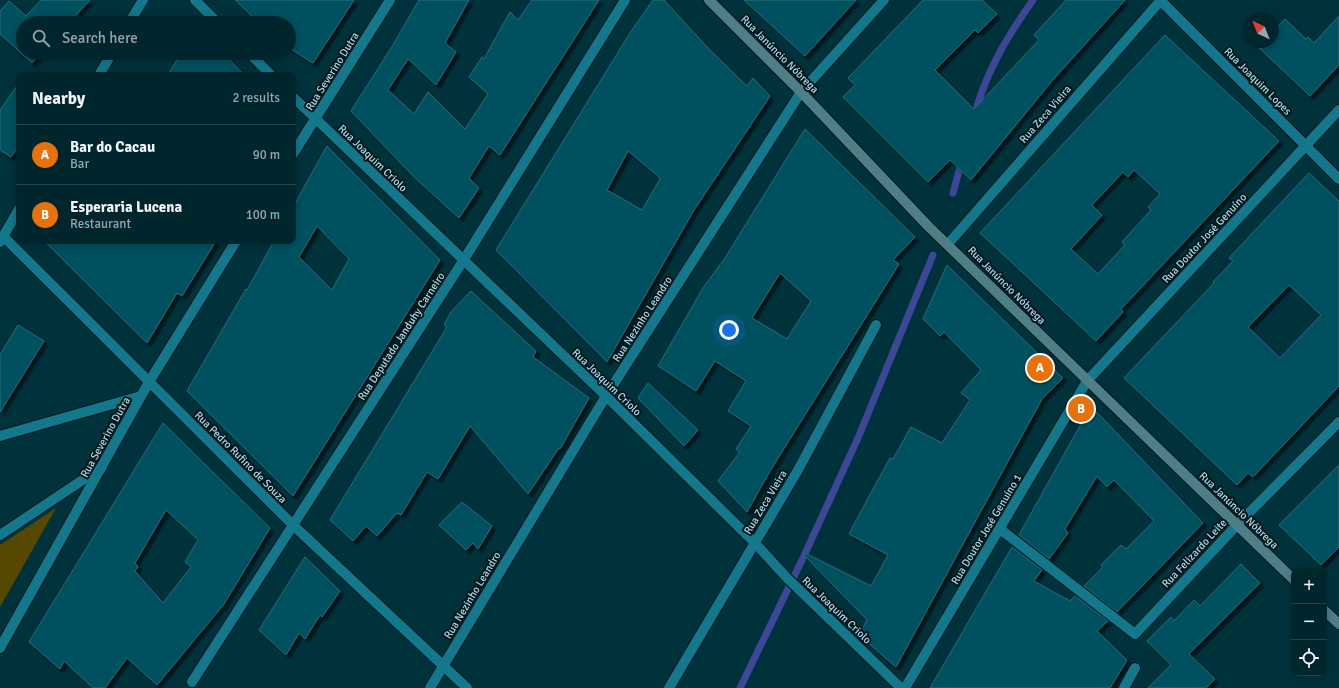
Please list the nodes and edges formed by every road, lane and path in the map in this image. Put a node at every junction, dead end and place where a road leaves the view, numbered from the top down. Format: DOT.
graph roads {
  1 [pos="143,0"];
  2 [pos="195,0"];
  3 [pos="390,0"];
  4 [pos="624,0"];
  5 [pos="709,0"];
  6 [pos="884,0"];
  7 [pos="1160,0"];
  8 [pos="133,16"];
  9 [pos="211,16"];
  10 [pos="108,60"];
  11 [pos="256,60"];
  12 [pos="100,72"];
  13 [pos="268,72"];
  14 [pos="801,92"];
  15 [pos="296,100"];
  16 [pos="1339,110"];
  17 [pos="316,119"];
  18 [pos="1306,146"];
  19 [pos="296,149"];
  20 [pos="1339,179"];
  21 [pos="16,214"];
  22 [pos="2,239"];
  23 [pos="234,244"];
  24 [pos="948,244"];
  25 [pos="463,261"];
  26 [pos="876,325"];
  27 [pos="1087,381"];
  28 [pos="149,382"];
  29 [pos="142,396"];
  30 [pos="606,396"];
  31 [pos="1339,422"];
  32 [pos="0,436"];
  33 [pos="104,466"];
  34 [pos="1237,524"];
  35 [pos="293,525"];
  36 [pos="1000,529"];
  37 [pos="0,535"];
  38 [pos="755,543"];
  39 [pos="1291,577"];
  40 [pos="1327,613"];
  41 [pos="1339,624"];
  42 [pos="0,648"];
  43 [pos="444,666"];
  44 [pos="1135,668"];
  45 [pos="192,682"];
  46 [pos="430,688"];
  47 [pos="468,688"];
  48 [pos="669,688"];
  49 [pos="901,688"];
  50 [pos="906,688"];
  51 [pos="1124,688"];
  1 -- 8 [label="street"];
  2 -- 9 [label="street"];
  3 -- 17 [label="street, Rua Severino Dutra"];
  4 -- 25 [label="street, Rua Deputado Janduhy Carneiro"];
  5 -- 14 [label="street, Rua Janúncio Nóbrega"];
  6 -- 14 [label="street, Rua Nezinho Leandro"];
  7 -- 18 [label="street, Rua Joaquim Lopes"];
  7 -- 24 [label="street, Rua Zeca Vieira"];
  10 -- 12 [label="street"];
  11 -- 13 [label="street"];
  14 -- 24 [label="street, Rua Janúncio Nóbrega"];
  14 -- 30 [label="street, Rua Nezinho Leandro"];
  15 -- 17 [label="street, Rua Joaquim Criolo"];
  16 -- 18 [label="street, Rua Doutor José Genuíno"];
  17 -- 19 [label="street, Rua Severino Dutra"];
  17 -- 25 [label="street, Rua Joaquim Criolo"];
  18 -- 20 [label="street, Rua Joaquim Lopes"];
  18 -- 27 [label="street, Rua Doutor José Genuíno"];
  21 -- 22 [label="street"];
  22 -- 28 [label="street, Rua Pedro Rufino de Souza"];
  23 -- 28 [label="street, Rua Severino Dutra"];
  24 -- 27 [label="street, Rua Janúncio Nóbrega"];
  25 -- 30 [label="street, Rua Joaquim Criolo"];
  25 -- 35 [label="street, Rua Deputado Janduhy Carneiro"];
  26 -- 38 [label="street, Rua Zeca Vieira"];
  27 -- 34 [label="street, Rua Janúncio Nóbrega"];
  27 -- 36 [label="street, Rua Doutor José Genuíno 1"];
  28 -- 29 [label="street, Rua Severino Dutra"];
  28 -- 35 [label="street, Rua Pedro Rufino de Souza"];
  29 -- 32 [label="street"];
  29 -- 33 [label="street, Rua Severino Dutra"];
  30 -- 38 [label="street, Rua Joaquim Criolo"];
  30 -- 43 [label="street, Rua Nezinho Leandro"];
  31 -- 34 [label="street, Rua Felizardo Leite"];
  33 -- 37 [label="street"];
  33 -- 42 [label="street, Rua Severino Dutra"];
  34 -- 36 [label="street, Rua Felizardo Leite"];
  34 -- 39 [label="street, Rua Janúncio Nóbrega"];
  35 -- 43 [label="street, Rua Pedro Rufino de Souza"];
  35 -- 45 [label="street, Rua Deputado Janduhy Carneiro"];
  36 -- 50 [label="street, Rua Doutor José Genuíno 1"];
  38 -- 48 [label="street, Rua Zeca Vieira"];
  38 -- 49 [label="street, Rua Joaquim Criolo"];
  40 -- 41 [label="street"];
  43 -- 46 [label="street, Rua Nezinho Leandro"];
  43 -- 47 [label="street, Rua Pedro Rufino de Souza"];
  44 -- 51 [label="street"];
}
